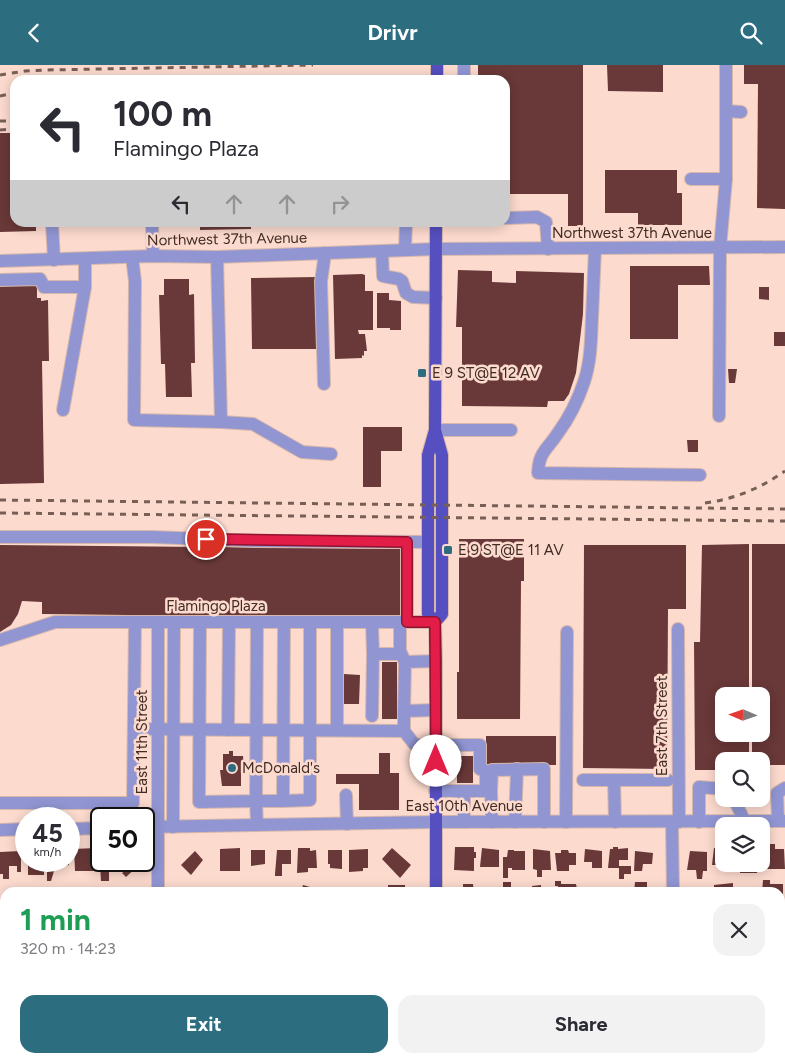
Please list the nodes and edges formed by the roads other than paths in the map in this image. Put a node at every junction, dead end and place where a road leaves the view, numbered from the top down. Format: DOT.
graph roads {
  1 [pos="726,65"];
  2 [pos="726,111"];
  3 [pos="741,112"];
  4 [pos="691,179"];
  5 [pos="726,179"];
  6 [pos="510,218"];
  7 [pos="52,227"];
  8 [pos="152,227"];
  9 [pos="406,227"];
  10 [pos="436,227"];
  11 [pos="785,247"];
  12 [pos="436,249"];
  13 [pos="548,249"];
  14 [pos="595,249"];
  15 [pos="720,249"];
  16 [pos="405,250"];
  17 [pos="382,251"];
  18 [pos="326,253"];
  19 [pos="153,256"];
  20 [pos="132,257"];
  21 [pos="216,257"];
  22 [pos="84,259"];
  23 [pos="54,260"];
  24 [pos="0,261"];
  25 [pos="0,280"];
  26 [pos="85,287"];
  27 [pos="436,298"];
  28 [pos="324,384"];
  29 [pos="63,409"];
  30 [pos="719,416"];
  31 [pos="221,422"];
  32 [pos="435,430"];
  33 [pos="511,430"];
  34 [pos="331,454"];
  35 [pos="700,475"];
  36 [pos="0,537"];
  37 [pos="407,542"];
  38 [pos="428,542"];
  39 [pos="135,622"];
  40 [pos="158,622"];
  41 [pos="174,622"];
  42 [pos="200,622"];
  43 [pos="229,622"];
  44 [pos="257,622"];
  45 [pos="284,622"];
  46 [pos="310,622"];
  47 [pos="337,622"];
  48 [pos="372,622"];
  49 [pos="404,622"];
  50 [pos="435,622"];
  51 [pos="678,629"];
  52 [pos="567,632"];
  53 [pos="0,640"];
  54 [pos="373,654"];
  55 [pos="403,658"];
  56 [pos="436,661"];
  57 [pos="436,710"];
  58 [pos="404,711"];
  59 [pos="372,715"];
  60 [pos="134,729"];
  61 [pos="173,729"];
  62 [pos="199,729"];
  63 [pos="158,730"];
  64 [pos="228,730"];
  65 [pos="255,730"];
  66 [pos="337,730"];
  67 [pos="283,731"];
  68 [pos="310,731"];
  69 [pos="404,731"];
  70 [pos="436,746"];
  71 [pos="516,769"];
  72 [pos="614,780"];
  73 [pos="668,780"];
  74 [pos="583,781"];
  75 [pos="715,788"];
  76 [pos="785,788"];
  77 [pos="436,791"];
  78 [pos="464,791"];
  79 [pos="489,791"];
  80 [pos="346,795"];
  81 [pos="256,801"];
  82 [pos="283,801"];
  83 [pos="0,803"];
  84 [pos="782,821"];
  85 [pos="436,822"];
  86 [pos="464,822"];
  87 [pos="492,822"];
  88 [pos="516,822"];
  89 [pos="544,822"];
  90 [pos="566,822"];
  91 [pos="615,822"];
  92 [pos="675,822"];
  93 [pos="699,822"];
  94 [pos="715,822"];
  95 [pos="347,824"];
  96 [pos="257,825"];
  97 [pos="155,827"];
  98 [pos="159,827"];
  99 [pos="173,827"];
  100 [pos="15,829"];
  101 [pos="0,830"];
  102 [pos="158,887"];
  103 [pos="436,887"];
  104 [pos="672,887"];
  1 -- 2 [label="street"];
  2 -- 3 [label="street"];
  2 -- 5 [label="street"];
  4 -- 5 [label="street"];
  5 -- 15 [label="street"];
  6 -- 13 [label="street"];
  7 -- 23 [label="street"];
  8 -- 19 [label="street"];
  9 -- 16 [label="street"];
  10 -- 12 [label="main road"];
  11 -- 15 [label="street, Northwest 37th Avenue"];
  12 -- 13 [label="street, Northwest 37th Avenue"];
  12 -- 16 [label="street, Northwest 37th Avenue"];
  12 -- 27 [label="main road"];
  13 -- 14 [label="street, Northwest 37th Avenue"];
  14 -- 15 [label="street, Northwest 37th Avenue"];
  14 -- 35 [label="street"];
  15 -- 30 [label="street"];
  16 -- 17 [label="street, Northwest 37th Avenue"];
  17 -- 18 [label="street, Northwest 37th Avenue"];
  17 -- 27 [label="street"];
  18 -- 21 [label="street, Northwest 37th Avenue"];
  18 -- 28 [label="street"];
  19 -- 20 [label="street, Northwest 37th Avenue"];
  19 -- 21 [label="street, Northwest 37th Avenue"];
  20 -- 22 [label="street, Northwest 37th Avenue"];
  20 -- 31 [label="street"];
  21 -- 31 [label="street"];
  22 -- 23 [label="street, Northwest 37th Avenue"];
  22 -- 26 [label="street"];
  23 -- 24 [label="street, Northwest 37th Avenue"];
  25 -- 26 [label="street"];
  26 -- 29 [label="street"];
  27 -- 32 [label="main road"];
  31 -- 34 [label="street"];
  32 -- 33 [label="street"];
  32 -- 38 [label="main road"];
  32 -- 50 [label="main road"];
  36 -- 37 [label="street"];
  37 -- 38 [label="street"];
  37 -- 49 [label="street"];
  38 -- 50 [label="main road"];
  39 -- 40 [label="street, Flamingo Plaza"];
  39 -- 53 [label="street, Flamingo Plaza"];
  39 -- 60 [label="street"];
  40 -- 41 [label="street, Flamingo Plaza"];
  40 -- 63 [label="street, East 11th Street"];
  41 -- 42 [label="street, Flamingo Plaza"];
  41 -- 61 [label="street"];
  42 -- 43 [label="street, Flamingo Plaza"];
  42 -- 62 [label="street"];
  43 -- 44 [label="street, Flamingo Plaza"];
  43 -- 64 [label="street"];
  44 -- 45 [label="street, Flamingo Plaza"];
  44 -- 65 [label="street"];
  45 -- 46 [label="street, Flamingo Plaza"];
  45 -- 67 [label="street"];
  46 -- 47 [label="street, Flamingo Plaza"];
  46 -- 68 [label="street"];
  47 -- 48 [label="street, Flamingo Plaza"];
  47 -- 66 [label="street"];
  48 -- 49 [label="street, Flamingo Plaza"];
  48 -- 54 [label="street"];
  49 -- 50 [label="street, Flamingo Plaza"];
  49 -- 55 [label="street"];
  50 -- 56 [label="main road"];
  51 -- 92 [label="street, East 7th Street"];
  52 -- 90 [label="street"];
  54 -- 55 [label="street"];
  54 -- 59 [label="street"];
  55 -- 56 [label="street"];
  55 -- 58 [label="street"];
  56 -- 57 [label="main road"];
  57 -- 58 [label="street"];
  57 -- 70 [label="main road"];
  58 -- 69 [label="street"];
  60 -- 63 [label="street"];
  60 -- 83 [label="street"];
  61 -- 62 [label="street"];
  61 -- 63 [label="street"];
  61 -- 99 [label="street"];
  62 -- 64 [label="street"];
  62 -- 81 [label="street"];
  63 -- 98 [label="street, East 11th Street"];
  64 -- 65 [label="street"];
  65 -- 67 [label="street"];
  65 -- 81 [label="street"];
  66 -- 68 [label="street"];
  66 -- 69 [label="street"];
  67 -- 68 [label="street"];
  67 -- 82 [label="street"];
  68 -- 82 [label="street"];
  69 -- 70 [label="street"];
  70 -- 77 [label="main road"];
  70 -- 79 [label="street"];
  71 -- 79 [label="street"];
  71 -- 88 [label="street"];
  71 -- 89 [label="street"];
  72 -- 73 [label="street"];
  72 -- 74 [label="street"];
  72 -- 91 [label="street"];
  75 -- 93 [label="street"];
  76 -- 84 [label="street"];
  77 -- 78 [label="street"];
  77 -- 85 [label="main road"];
  78 -- 79 [label="street"];
  78 -- 86 [label="street"];
  79 -- 87 [label="street"];
  80 -- 95 [label="street"];
  81 -- 82 [label="street"];
  81 -- 96 [label="street"];
  85 -- 86 [label="street, East 10th Avenue"];
  85 -- 95 [label="street, East 10th Avenue"];
  85 -- 103 [label="main road"];
  86 -- 87 [label="street, East 10th Avenue"];
  87 -- 88 [label="street, East 10th Avenue"];
  88 -- 89 [label="street, East 10th Avenue"];
  89 -- 90 [label="street, East 10th Avenue"];
  90 -- 91 [label="street, East 10th Avenue"];
  91 -- 92 [label="street, East 10th Avenue"];
  92 -- 93 [label="street, East 10th Avenue"];
  92 -- 104 [label="street, East 7th Street"];
  93 -- 94 [label="street, East 10th Avenue"];
  95 -- 96 [label="street, East 10th Avenue"];
  96 -- 99 [label="street, East 10th Avenue"];
  97 -- 98 [label="street, East 10th Avenue"];
  98 -- 99 [label="street, East 10th Avenue"];
  98 -- 102 [label="street, East 11th Street"];
  100 -- 101 [label="street"];
}
